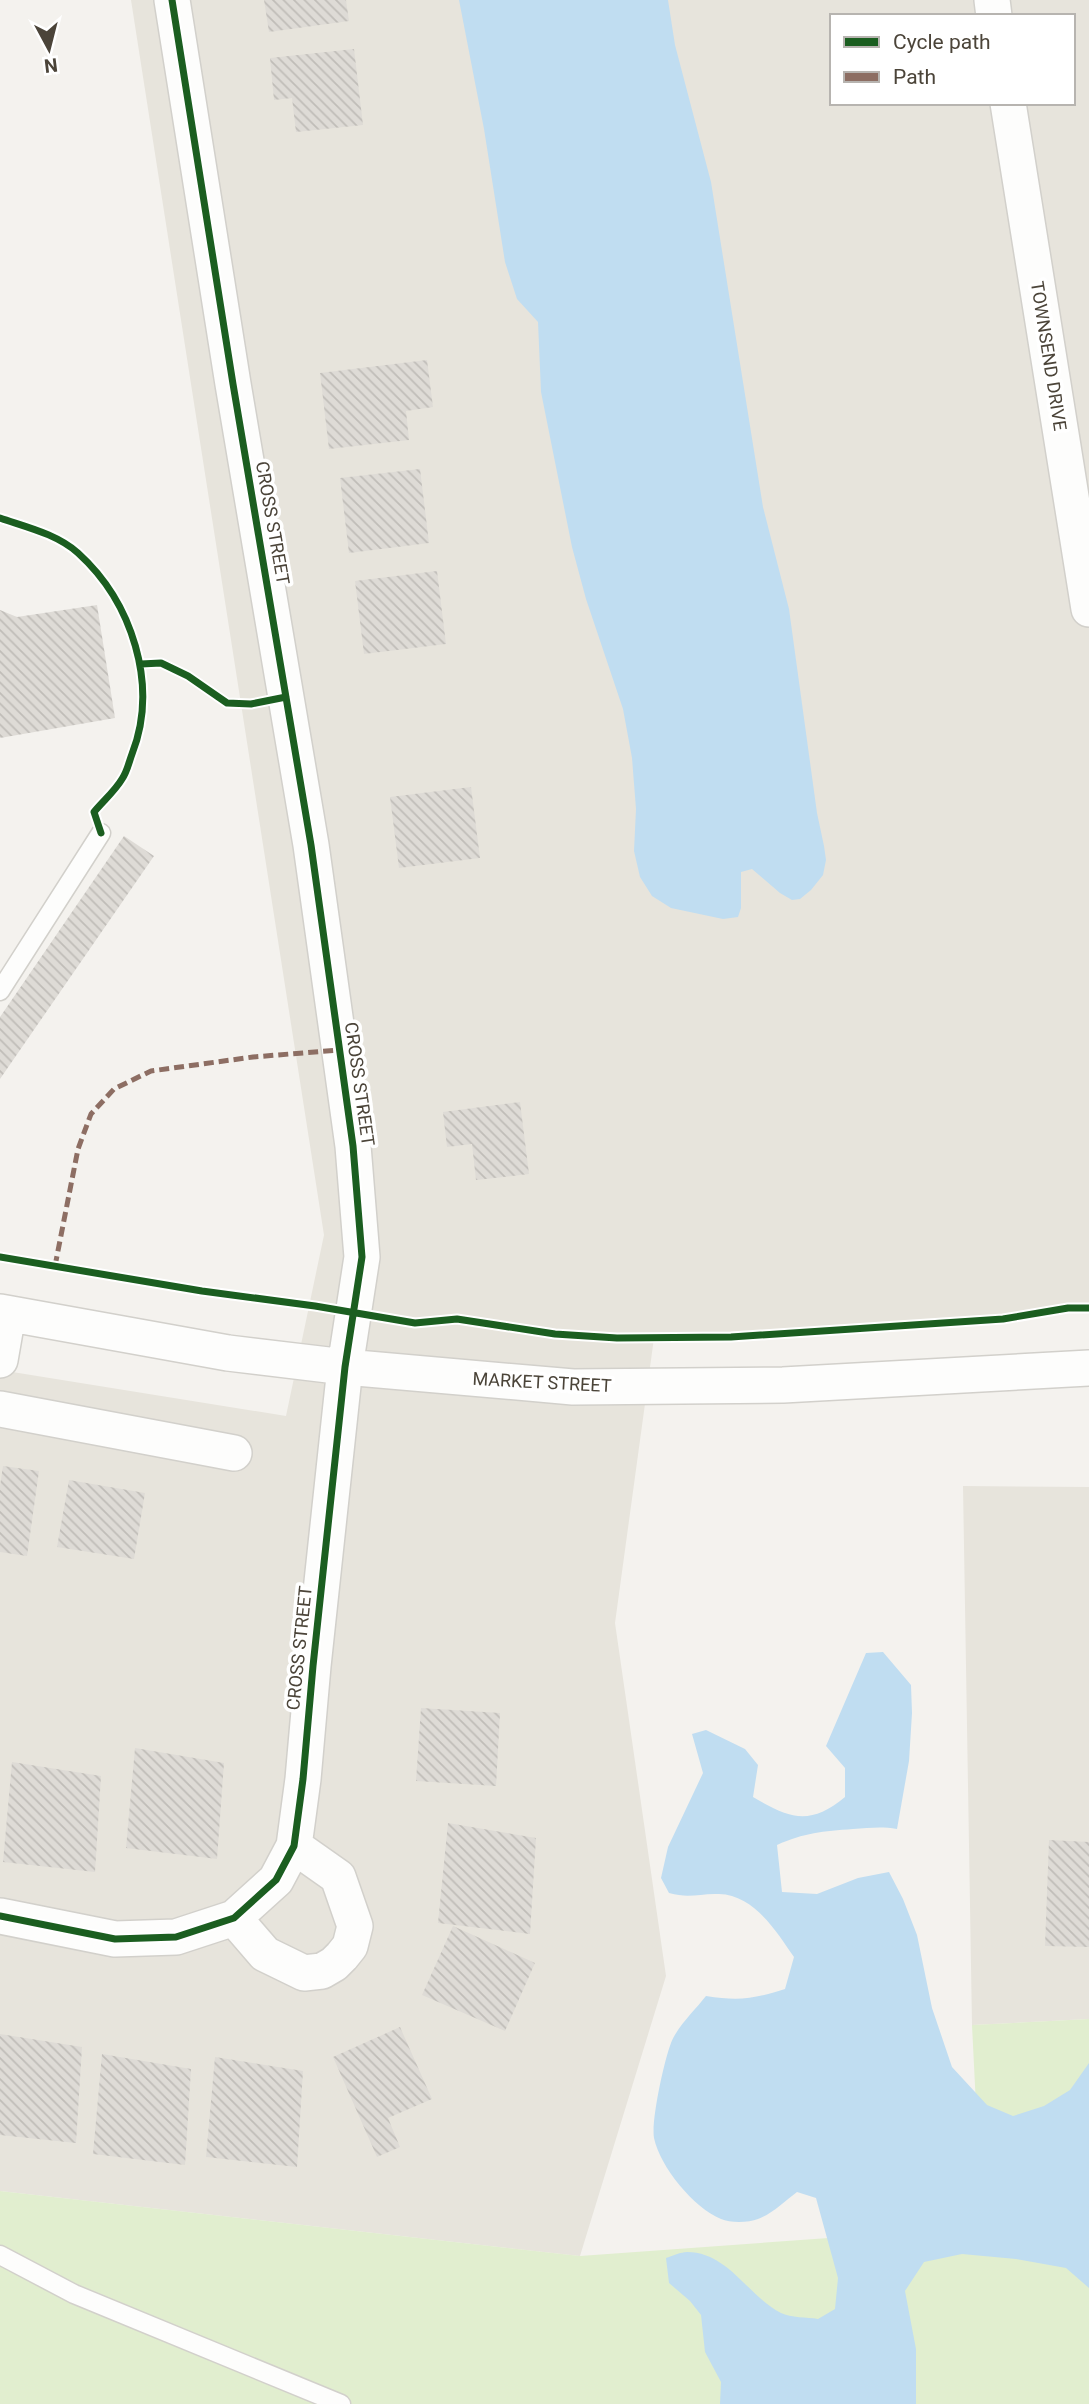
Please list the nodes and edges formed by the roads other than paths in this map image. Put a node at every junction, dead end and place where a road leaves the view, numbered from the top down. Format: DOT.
graph roads {
  1 [pos="172,0"];
  2 [pos="1008,105"];
  3 [pos="1089,609"];
  4 [pos="101,833"];
  5 [pos="0,991"];
  6 [pos="4,1313"];
  7 [pos="0,1360"];
  8 [pos="345,1367"];
  9 [pos="1089,1368"];
  10 [pos="0,1409"];
  11 [pos="234,1453"];
  12 [pos="294,1846"];
  13 [pos="0,1916"];
  14 [pos="234,1918"];
  15 [pos="0,2255"];
  16 [pos="341,2404"];
  1 -- 8 [label="street, CROSS STREET"];
  2 -- 3 [label="street, TOWNSEND DRIVE"];
  4 -- 5 [label="lane"];
  6 -- 7 [label="street"];
  6 -- 8 [label="street, MARKET STREET"];
  8 -- 9 [label="street, MARKET STREET"];
  8 -- 12 [label="street, CROSS STREET"];
  10 -- 11 [label="street"];
  12 -- 14 [label="street, CROSS STREET"];
  12 -- 14 [label="street"];
  13 -- 14 [label="street, CROSS STREET"];
  15 -- 16 [label="lane"];
}
